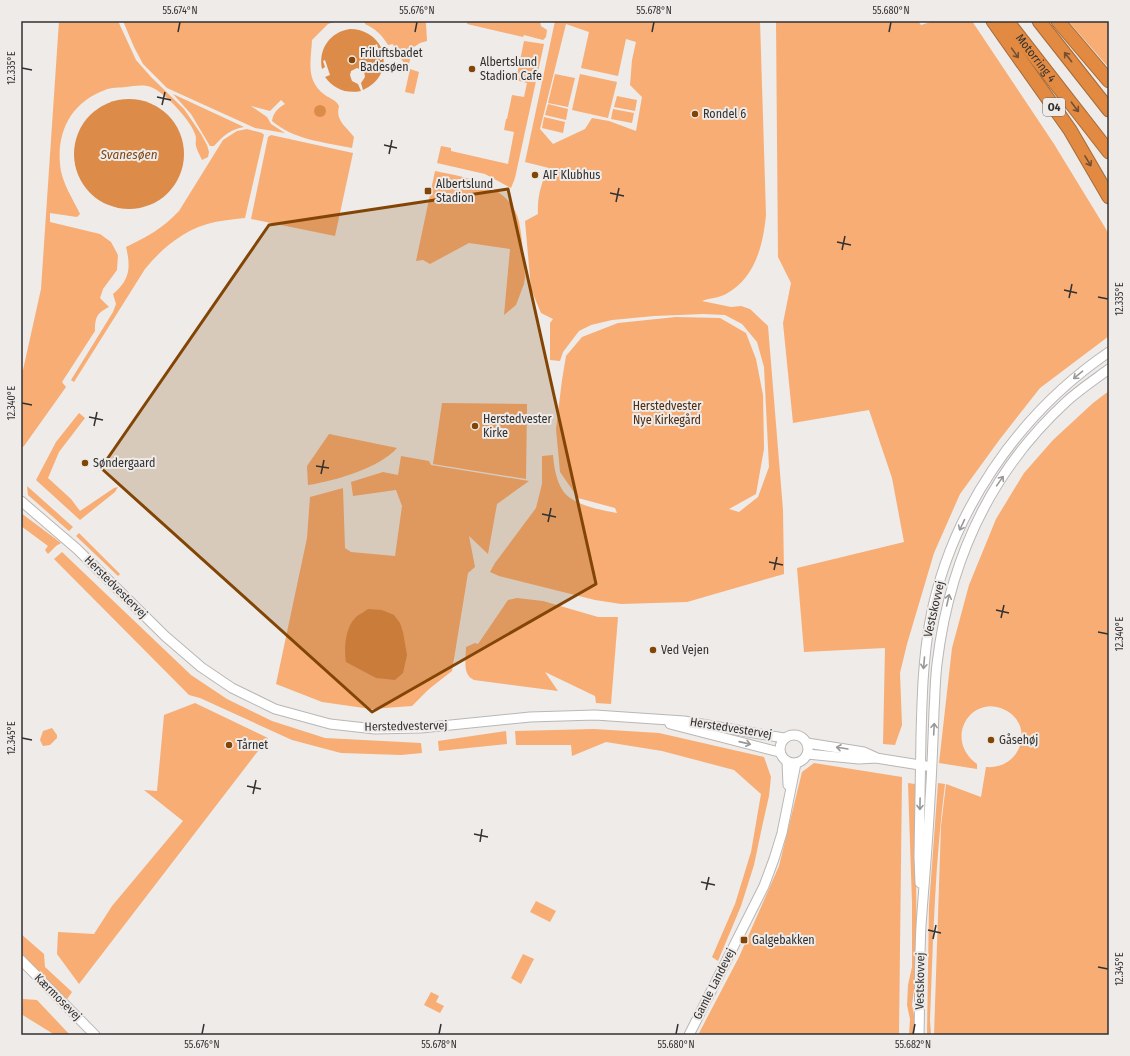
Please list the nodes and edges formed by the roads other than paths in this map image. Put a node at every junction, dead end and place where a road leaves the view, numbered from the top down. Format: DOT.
graph roads {
  1 [pos="993,21"];
  2 [pos="1008,21"];
  3 [pos="1039,21"];
  4 [pos="1058,21"];
  5 [pos="1109,81"];
  6 [pos="1109,110"];
  7 [pos="1109,152"];
  8 [pos="1109,197"];
  9 [pos="1109,352"];
  10 [pos="1109,369"];
  11 [pos="21,501"];
  12 [pos="653,720"];
  13 [pos="784,738"];
  14 [pos="807,743"];
  15 [pos="779,752"];
  16 [pos="807,754"];
  17 [pos="876,758"];
  18 [pos="792,762"];
  19 [pos="921,765"];
  20 [pos="932,768"];
  21 [pos="921,927"];
  22 [pos="21,960"];
  23 [pos="96,1035"];
  24 [pos="689,1035"];
  25 [pos="919,1035"];
  1 -- 8 [label="highway, O4, one-way"];
  2 -- 7 [label="highway, Motorring 4 / O4, one-way"];
  6 -- 3 [label="highway, one-way"];
  4 -- 5 [label="highway"];
  9 -- 19 [label="street, Vestskovvej, one-way"];
  20 -- 10 [label="street, Vestskovvej, one-way"];
  11 -- 12 [label="street, Herstedvestervej"];
  12 -- 13 [label="street, Herstedvestervej"];
  12 -- 15 [label="street, Herstedvestervej, one-way"];
  13 -- 14 [label="street"];
  13 -- 15 [label="street"];
  14 -- 16 [label="street"];
  17 -- 14 [label="street, one-way"];
  15 -- 18 [label="street"];
  16 -- 17 [label="street"];
  16 -- 18 [label="street"];
  17 -- 19 [label="street"];
  18 -- 24 [label="street, Gamle Landevej"];
  19 -- 20 [label="street"];
  19 -- 21 [label="street, Vestskovvej, one-way"];
  20 -- 21 [label="street, Vestskovvej"];
  21 -- 25 [label="street, Vestskovvej"];
  22 -- 23 [label="street, Kærmosevej"];
}
